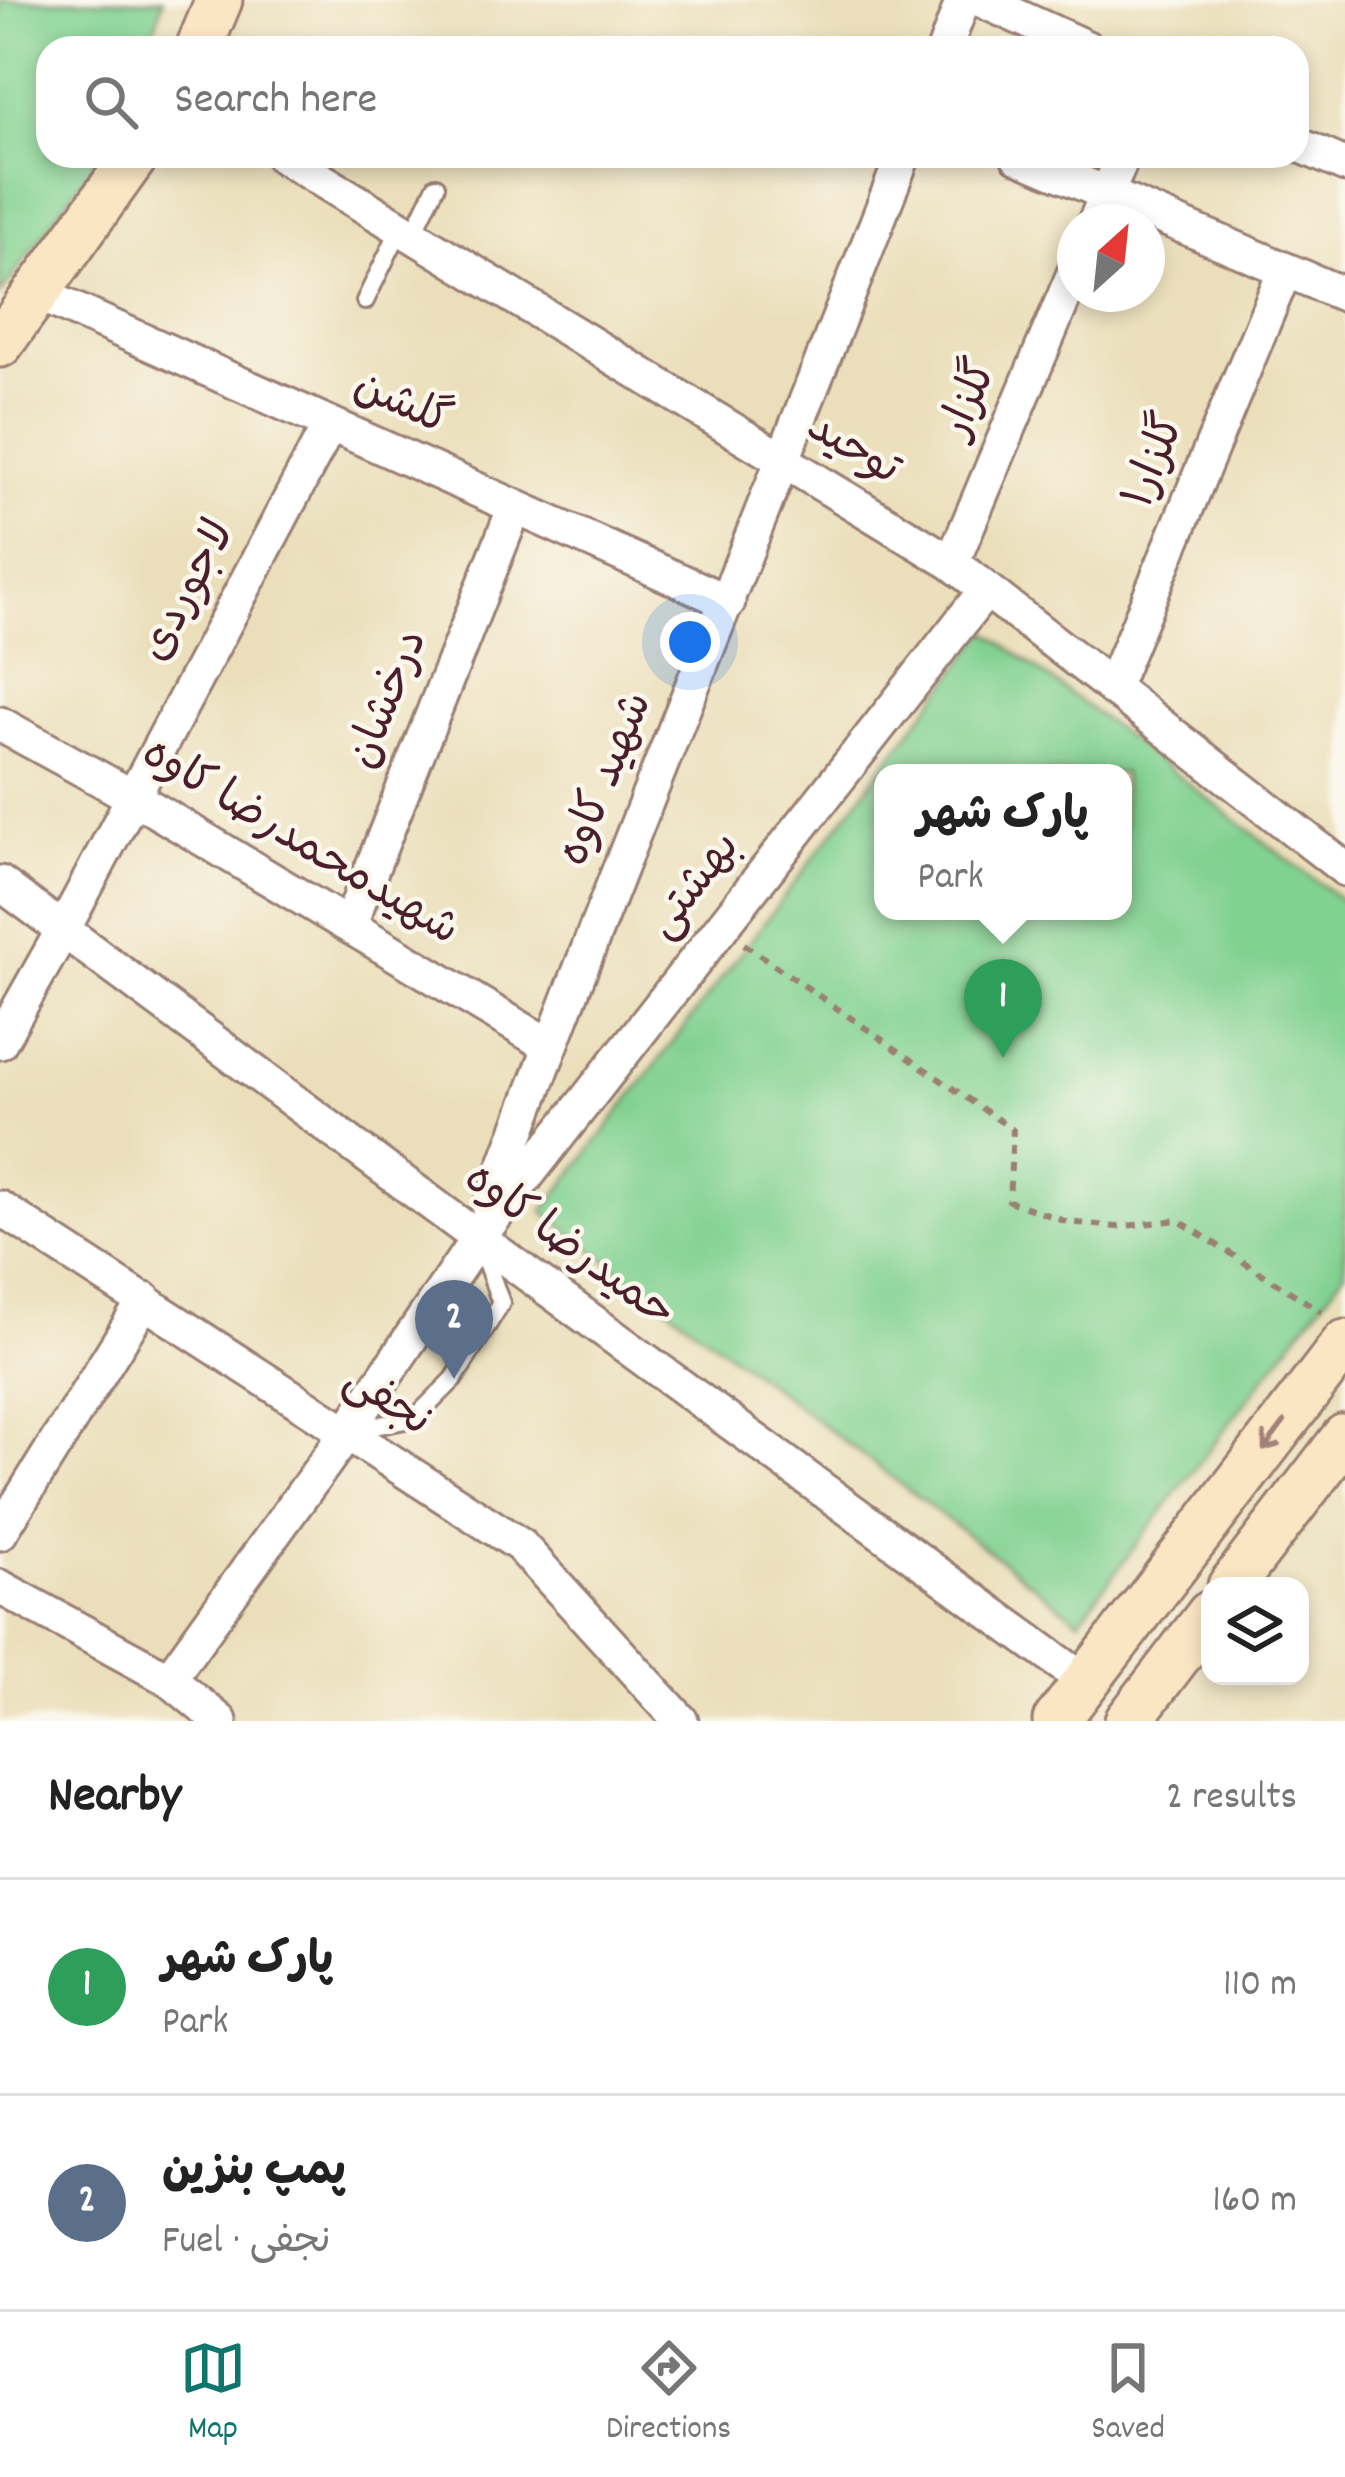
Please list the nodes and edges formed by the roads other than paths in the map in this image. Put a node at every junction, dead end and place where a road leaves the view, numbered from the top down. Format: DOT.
graph roads {
  1 [pos="219,0"];
  2 [pos="963,0"];
  3 [pos="982,0"];
  4 [pos="204,36"];
  5 [pos="950,36"];
  6 [pos="1061,36"];
  7 [pos="1309,149"];
  8 [pos="1345,165"];
  9 [pos="127,168"];
  10 [pos="302,168"];
  11 [pos="898,168"];
  12 [pos="1037,168"];
  13 [pos="1118,168"];
  14 [pos="436,186"];
  15 [pos="1095,204"];
  16 [pos="1103,204"];
  17 [pos="1165,230"];
  18 [pos="406,232"];
  19 [pos="1285,270"];
  20 [pos="37,293"];
  21 [pos="1345,296"];
  22 [pos="365,302"];
  23 [pos="1058,312"];
  24 [pos="0,344"];
  25 [pos="330,424"];
  26 [pos="784,463"];
  27 [pos="515,507"];
  28 [pos="952,563"];
  29 [pos="986,590"];
  30 [pos="728,602"];
  31 [pos="1112,688"];
  32 [pos="0,724"];
  33 [pos="133,797"];
  34 [pos="1345,869"];
  35 [pos="0,884"];
  36 [pos="349,926"];
  37 [pos="63,930"];
  38 [pos="0,1042"];
  39 [pos="550,1046"];
  40 [pos="0,1208"];
  41 [pos="478,1238"];
  42 [pos="145,1300"];
  43 [pos="1336,1329"];
  44 [pos="348,1431"];
  45 [pos="1345,1437"];
  46 [pos="0,1533"];
  47 [pos="1238,1577"];
  48 [pos="0,1587"];
  49 [pos="1201,1626"];
  50 [pos="1086,1682"];
  51 [pos="177,1686"];
  52 [pos="166,1721"];
  53 [pos="220,1721"];
  54 [pos="681,1721"];
  55 [pos="1056,1721"];
  56 [pos="1128,1721"];
  1 -- 4 [label="main road"];
  2 -- 5 [label="street"];
  3 -- 6 [label="street"];
  7 -- 8 [label="street"];
  9 -- 20 [label="main road"];
  10 -- 18 [label="street, توحید"];
  11 -- 26 [label="street, شهید کاوه"];
  12 -- 15 [label="street"];
  13 -- 16 [label="street"];
  14 -- 18 [label="lane"];
  17 -- 19 [label="street"];
  18 -- 22 [label="lane"];
  18 -- 26 [label="street, توحید"];
  19 -- 21 [label="street"];
  19 -- 31 [label="street, گلزار۱"];
  20 -- 24 [label="main road"];
  20 -- 25 [label="street, گلشن"];
  23 -- 28 [label="street, گلزار"];
  25 -- 27 [label="street, گلشن"];
  25 -- 33 [label="street, لاجوردی"];
  26 -- 28 [label="street, توحید"];
  26 -- 30 [label="street, شهید کاوه"];
  27 -- 30 [label="street, گلشن"];
  27 -- 36 [label="street, درخشان"];
  28 -- 29 [label="street, توحید"];
  29 -- 31 [label="street, توحید"];
  29 -- 41 [label="street, بهشتی"];
  30 -- 39 [label="street, شهید کاوه"];
  31 -- 34 [label="street, توحید"];
  32 -- 33 [label="street, شهیدمحمدرضا کاوه"];
  33 -- 36 [label="street, شهیدمحمدرضا کاوه"];
  33 -- 37 [label="street, لاجوردی"];
  35 -- 37 [label="street, حمیدرضا کاوه"];
  36 -- 39 [label="street, شهیدمحمدرضا کاوه"];
  37 -- 38 [label="street, لاجوردی"];
  37 -- 41 [label="street, حمیدرضا کاوه"];
  39 -- 41 [label="street, شهید کاوه"];
  40 -- 42 [label="street, نجفی"];
  41 -- 44 [label="street"];
  41 -- 44 [label="lane"];
  41 -- 50 [label="street, حمیدرضا کاوه"];
  42 -- 44 [label="street, نجفی"];
  42 -- 46 [label="street"];
  43 -- 50 [label="main road, one-way"];
  44 -- 51 [label="street"];
  44 -- 54 [label="street, نجفی"];
  45 -- 47 [label="main road"];
  48 -- 51 [label="street"];
  49 -- 56 [label="main road"];
  50 -- 55 [label="main road"];
  51 -- 52 [label="street"];
  51 -- 53 [label="street"];
}
